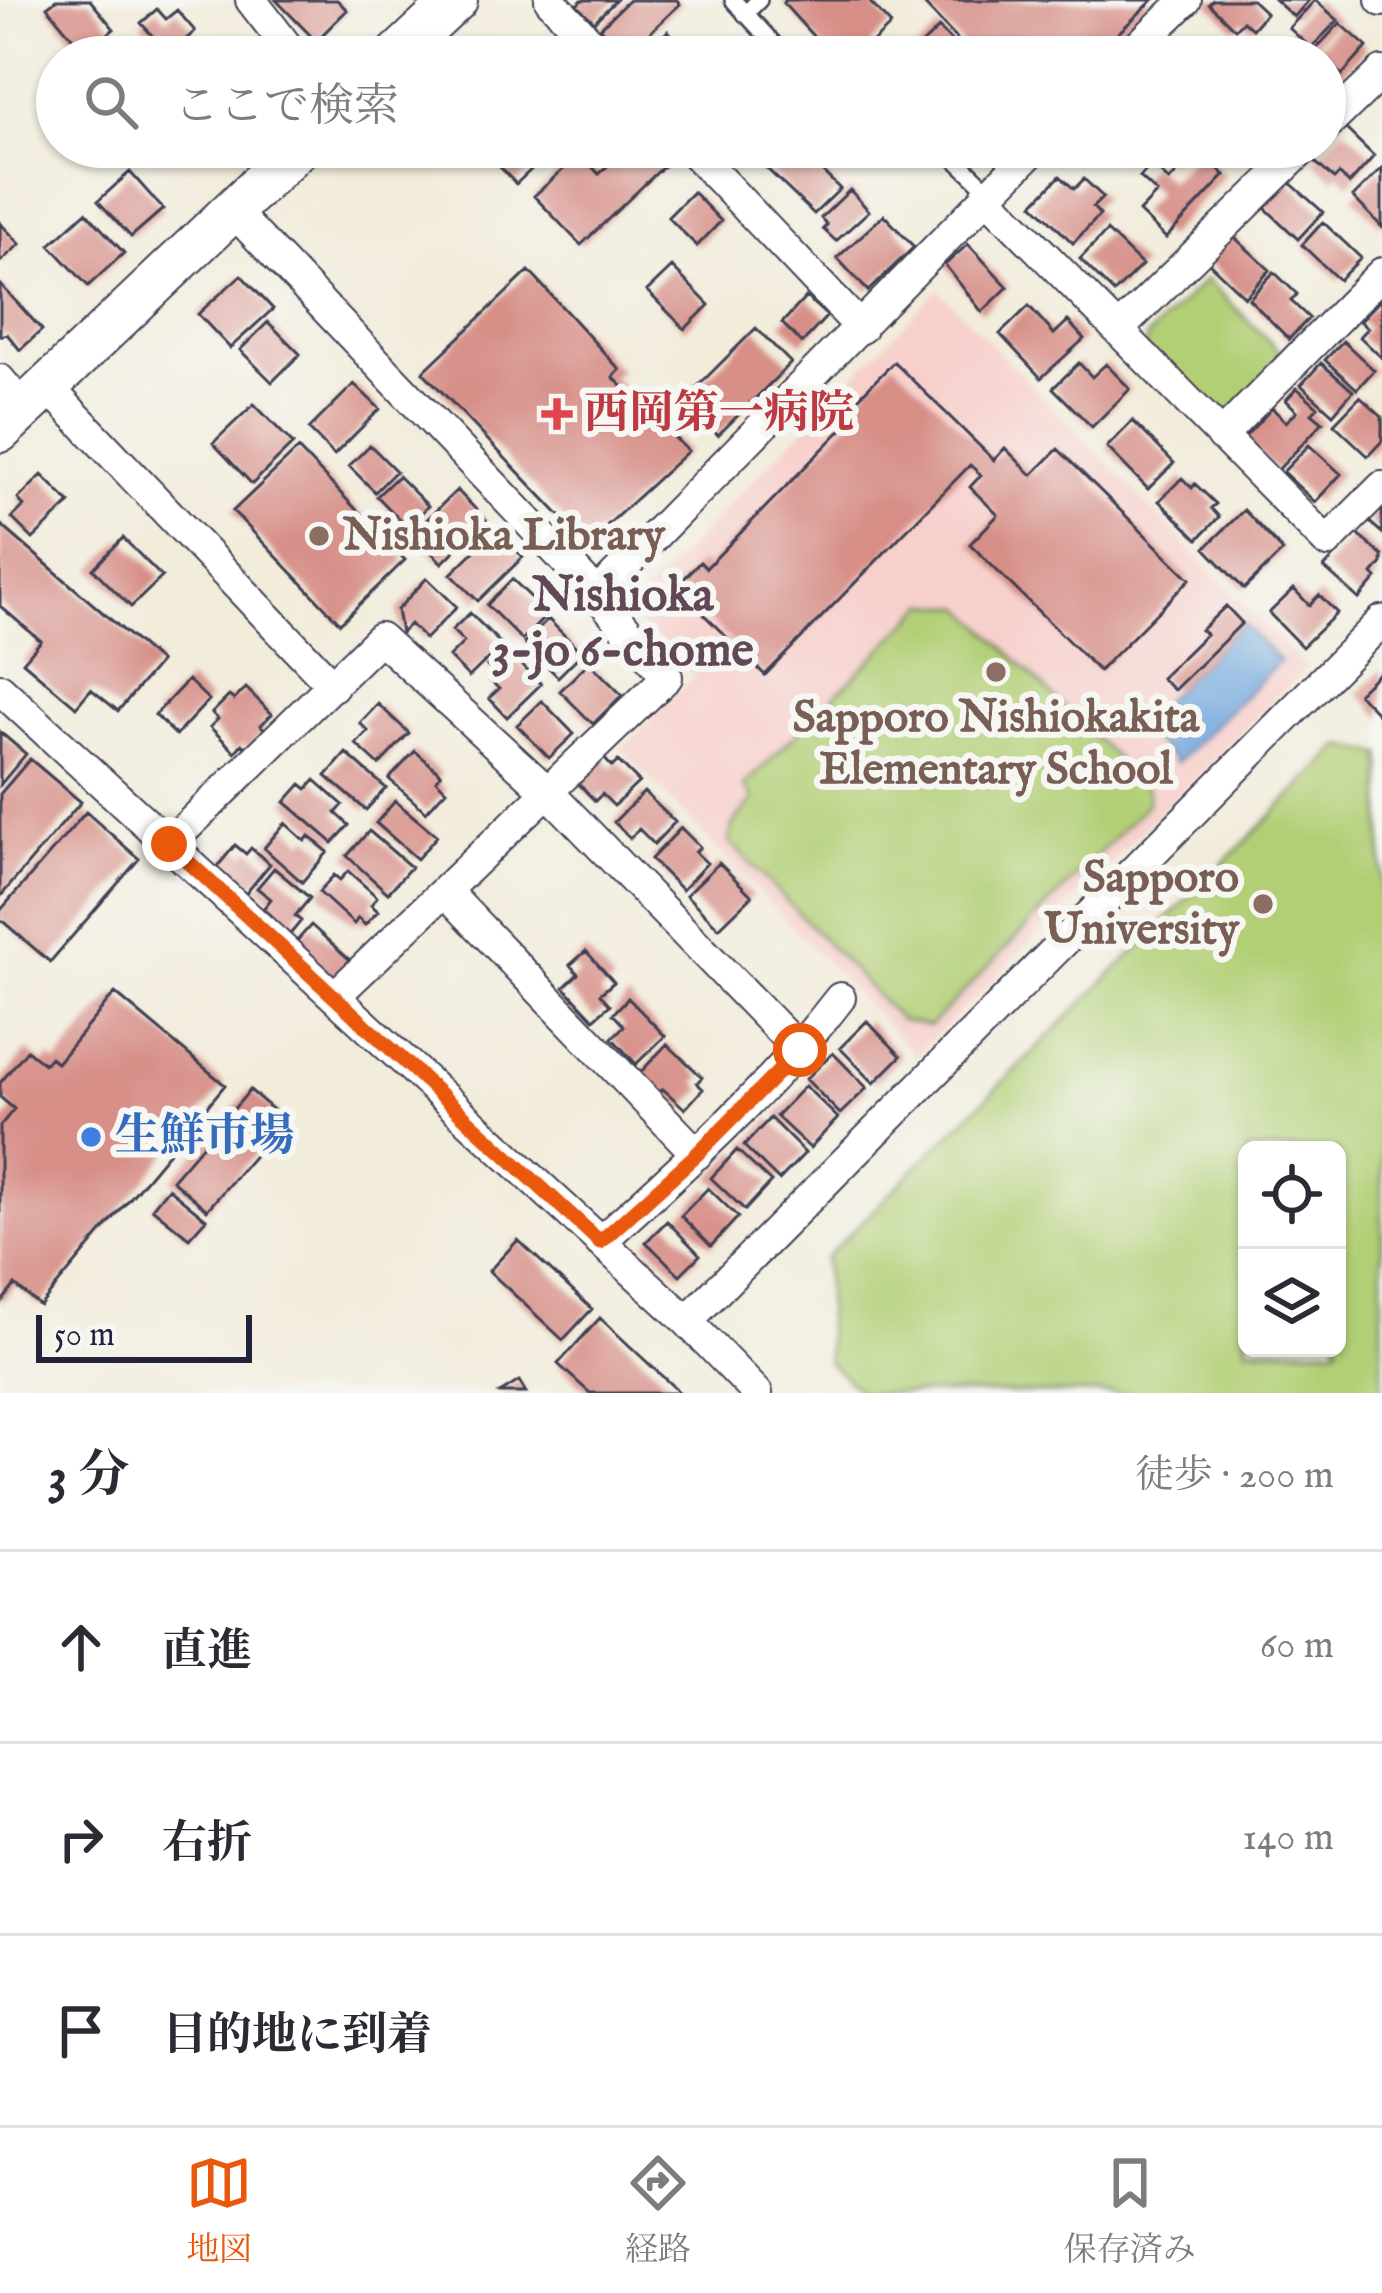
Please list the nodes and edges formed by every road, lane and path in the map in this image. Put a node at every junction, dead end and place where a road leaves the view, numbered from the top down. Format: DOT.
graph roads {
  1 [pos="250,0"];
  2 [pos="456,0"];
  3 [pos="550,0"];
  4 [pos="733,0"];
  5 [pos="759,0"];
  6 [pos="1186,0"];
  7 [pos="745,14"];
  8 [pos="278,36"];
  9 [pos="417,36"];
  10 [pos="584,36"];
  11 [pos="766,36"];
  12 [pos="1149,36"];
  13 [pos="1382,72"];
  14 [pos="1346,107"];
  15 [pos="277,168"];
  16 [pos="709,168"];
  17 [pos="963,168"];
  18 [pos="1015,168"];
  19 [pos="1284,168"];
  20 [pos="988,194"];
  21 [pos="232,210"];
  22 [pos="1382,273"];
  23 [pos="861,328"];
  24 [pos="1119,329"];
  25 [pos="17,401"];
  26 [pos="1221,436"];
  27 [pos="1382,487"];
  28 [pos="597,594"];
  29 [pos="1382,621"];
  30 [pos="333,686"];
  31 [pos="0,689"];
  32 [pos="548,792"];
  33 [pos="169,844"];
  34 [pos="446,891"];
  35 [pos="334,996"];
  36 [pos="840,998"];
  37 [pos="800,1050"];
  38 [pos="697,1154"];
  39 [pos="600,1242"];
  40 [pos="687,1321"];
  41 [pos="757,1393"];
  1 -- 8 [label="street"];
  2 -- 9 [label="street"];
  3 -- 10 [label="street"];
  4 -- 7 [label="lane"];
  5 -- 7 [label="lane"];
  6 -- 12 [label="street"];
  7 -- 11 [label="lane"];
  13 -- 14 [label="street"];
  15 -- 21 [label="street"];
  16 -- 23 [label="street"];
  17 -- 20 [label="lane"];
  18 -- 20 [label="street"];
  19 -- 24 [label="street"];
  20 -- 23 [label="street"];
  20 -- 24 [label="street"];
  21 -- 25 [label="street"];
  21 -- 28 [label="street"];
  22 -- 26 [label="street"];
  23 -- 28 [label="street"];
  24 -- 26 [label="street"];
  25 -- 30 [label="street"];
  26 -- 27 [label="street"];
  28 -- 32 [label="street"];
  29 -- 40 [label="street"];
  30 -- 32 [label="street"];
  30 -- 33 [label="street"];
  31 -- 33 [label="street"];
  32 -- 34 [label="street"];
  32 -- 37 [label="street"];
  33 -- 35 [label="street"];
  34 -- 35 [label="street"];
  34 -- 38 [label="street"];
  35 -- 39 [label="street"];
  36 -- 37 [label="street"];
  37 -- 38 [label="street"];
  38 -- 39 [label="street"];
  39 -- 40 [label="street"];
  40 -- 41 [label="street"];
}
